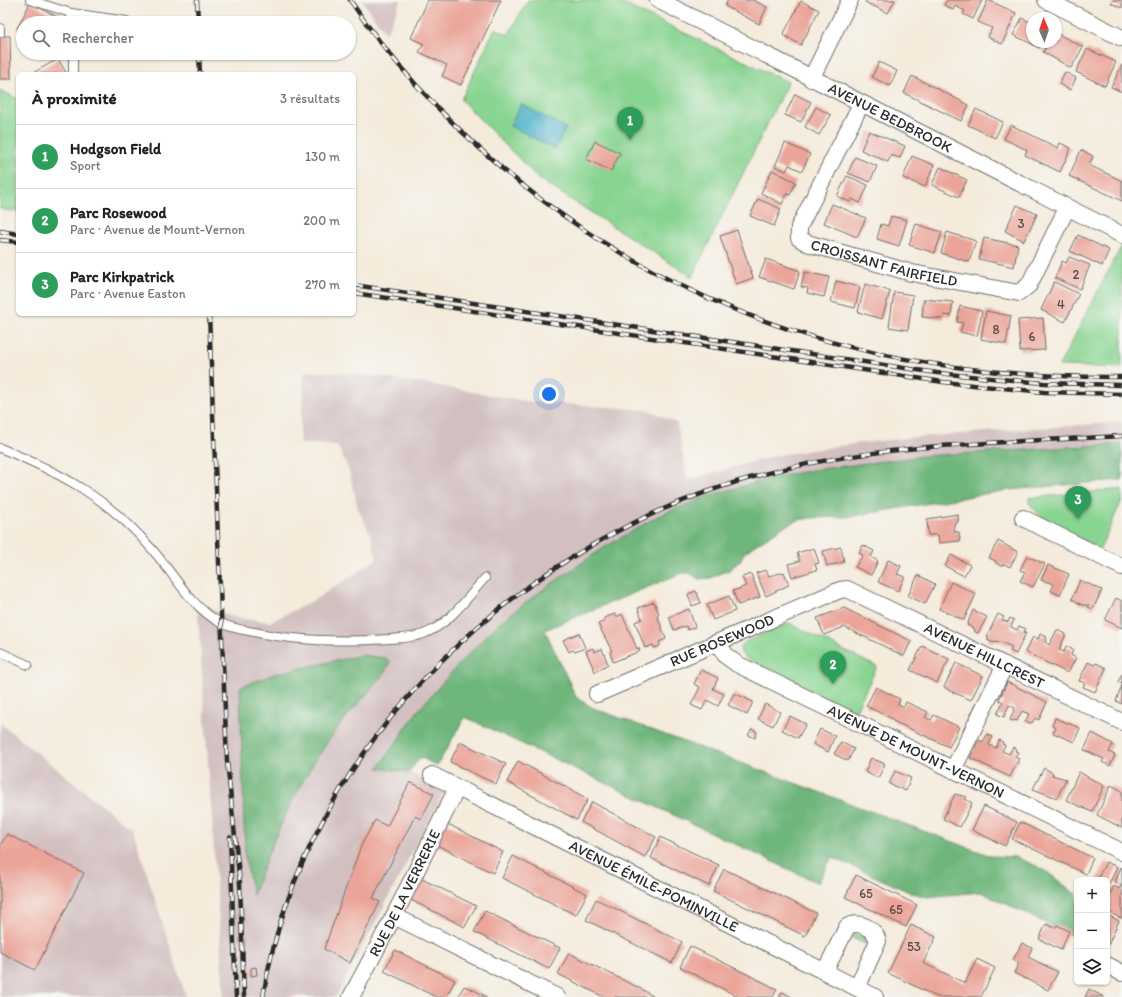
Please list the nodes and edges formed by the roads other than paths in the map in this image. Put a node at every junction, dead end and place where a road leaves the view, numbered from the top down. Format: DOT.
graph roads {
  1 [pos="30,0"];
  2 [pos="658,0"];
  3 [pos="850,0"];
  4 [pos="1046,0"];
  5 [pos="72,13"];
  6 [pos="93,16"];
  7 [pos="0,28"];
  8 [pos="0,33"];
  9 [pos="1122,38"];
  10 [pos="73,60"];
  11 [pos="73,72"];
  12 [pos="810,79"];
  13 [pos="861,104"];
  14 [pos="1067,208"];
  15 [pos="1122,236"];
  16 [pos="0,448"];
  17 [pos="1023,518"];
  18 [pos="1122,567"];
  19 [pos="485,578"];
  20 [pos="847,589"];
  21 [pos="718,643"];
  22 [pos="0,652"];
  23 [pos="28,665"];
  24 [pos="1005,665"];
  25 [pos="597,694"];
  26 [pos="1122,722"];
  27 [pos="953,770"];
  28 [pos="432,775"];
  29 [pos="457,788"];
  30 [pos="1122,852"];
  31 [pos="394,916"];
  32 [pos="1110,967"];
  33 [pos="825,971"];
  34 [pos="1122,973"];
  35 [pos="857,988"];
  36 [pos="351,997"];
  37 [pos="557,997"];
  38 [pos="875,997"];
  1 -- 5 [label="lane"];
  2 -- 12 [label="street, AVENUE BEDBROOK"];
  3 -- 12 [label="street"];
  4 -- 9 [label="street"];
  5 -- 6 [label="lane"];
  7 -- 8 [label="lane"];
  10 -- 11 [label="lane"];
  12 -- 13 [label="street, AVENUE BEDBROOK"];
  13 -- 14 [label="street, AVENUE BEDBROOK"];
  13 -- 14 [label="street, CROISSANT FAIRFIELD"];
  14 -- 15 [label="street, AVENUE BEDBROOK"];
  16 -- 19 [label="lane"];
  17 -- 18 [label="street"];
  20 -- 21 [label="street, RUE ROSEWOOD"];
  20 -- 24 [label="street, AVENUE HILLCREST"];
  21 -- 25 [label="street, RUE ROSEWOOD"];
  21 -- 27 [label="street, AVENUE DE MOUNT-VERNON"];
  22 -- 23 [label="lane"];
  24 -- 26 [label="street, AVENUE HILLCREST"];
  24 -- 27 [label="street"];
  27 -- 30 [label="street, AVENUE DE MOUNT-VERNON"];
  28 -- 29 [label="street, AVENUE ÉMILE-POMINVILLE"];
  29 -- 31 [label="street, RUE DE LA VERRERIE"];
  29 -- 33 [label="street, AVENUE ÉMILE-POMINVILLE"];
  31 -- 36 [label="street, RUE DE LA VERRERIE"];
  31 -- 37 [label="street"];
  32 -- 34 [label="street"];
  33 -- 35 [label="street, AVENUE ÉMILE-POMINVILLE"];
  33 -- 35 [label="street"];
  35 -- 38 [label="street, AVENUE ÉMILE-POMINVILLE"];
}
